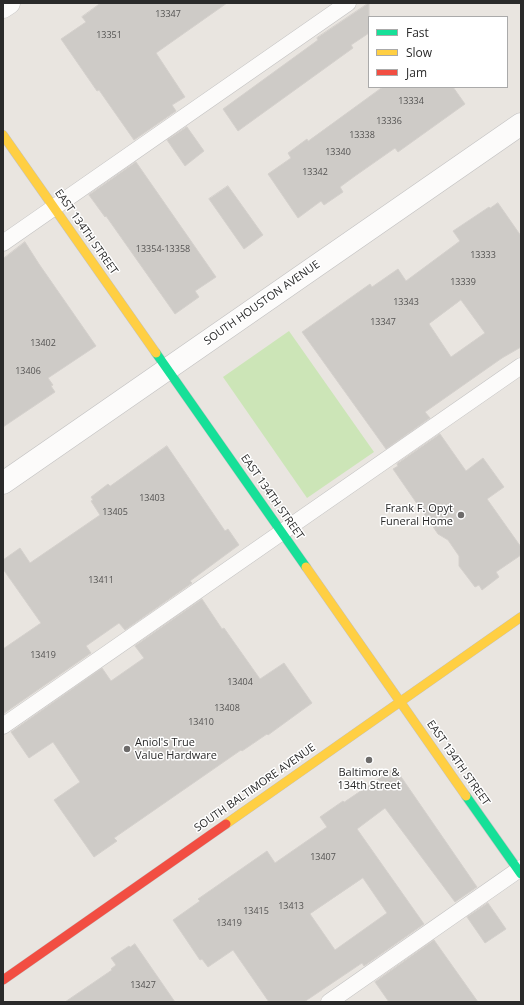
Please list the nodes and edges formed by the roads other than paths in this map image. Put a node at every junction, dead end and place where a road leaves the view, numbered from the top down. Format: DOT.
graph roads {
  1 [pos="8,3"];
  2 [pos="348,3"];
  3 [pos="3,7"];
  4 [pos="521,124"];
  5 [pos="3,135"];
  6 [pos="54,207"];
  7 [pos="3,243"];
  8 [pos="521,366"];
  9 [pos="168,369"];
  10 [pos="3,483"];
  11 [pos="282,532"];
  12 [pos="521,617"];
  13 [pos="400,701"];
  14 [pos="3,726"];
  15 [pos="520,871"];
  16 [pos="3,980"];
  17 [pos="329,1002"];
  1 -- 3 [label="street"];
  2 -- 6 [label="lane"];
  4 -- 9 [label="street, SOUTH HOUSTON AVENUE"];
  5 -- 6 [label="street, EAST 134TH STREET"];
  6 -- 7 [label="lane"];
  6 -- 9 [label="street, EAST 134TH STREET"];
  8 -- 11 [label="lane"];
  9 -- 10 [label="street, SOUTH HOUSTON AVENUE"];
  9 -- 11 [label="street, EAST 134TH STREET"];
  11 -- 13 [label="street, EAST 134TH STREET"];
  11 -- 14 [label="lane"];
  12 -- 13 [label="street, SOUTH BALTIMORE AVENUE"];
  13 -- 15 [label="street, EAST 134TH STREET"];
  13 -- 16 [label="street, SOUTH BALTIMORE AVENUE"];
  15 -- 17 [label="lane"];
}
